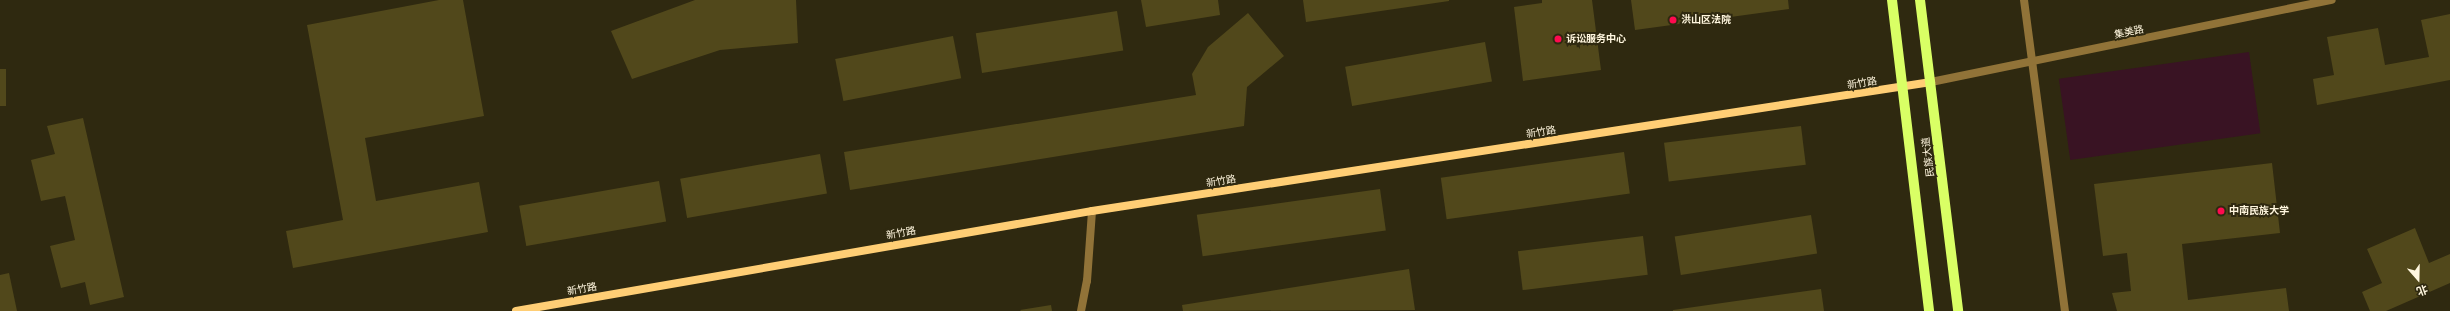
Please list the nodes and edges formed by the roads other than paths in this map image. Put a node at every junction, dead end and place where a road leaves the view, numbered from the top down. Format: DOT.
graph roads {
  1 [pos="1892,0"];
  2 [pos="1920,0"];
  3 [pos="2024,0"];
  4 [pos="2332,0"];
  5 [pos="2033,62"];
  6 [pos="1931,82"];
  7 [pos="1903,87"];
  8 [pos="1092,211"];
  9 [pos="516,311"];
  10 [pos="1081,311"];
  11 [pos="1929,311"];
  12 [pos="1958,311"];
  13 [pos="2065,311"];
  1 -- 7 [label="main road, 民族大道"];
  2 -- 6 [label="main road, 民族大道"];
  3 -- 5 [label="street"];
  4 -- 5 [label="street, 集美路"];
  5 -- 6 [label="street, 集美路"];
  5 -- 13 [label="street"];
  6 -- 7 [label="main road, 新竹路"];
  6 -- 12 [label="main road, 民族大道"];
  7 -- 8 [label="main road, 新竹路"];
  7 -- 11 [label="main road, 民族大道"];
  8 -- 9 [label="main road, 新竹路"];
  8 -- 10 [label="street"];
}
